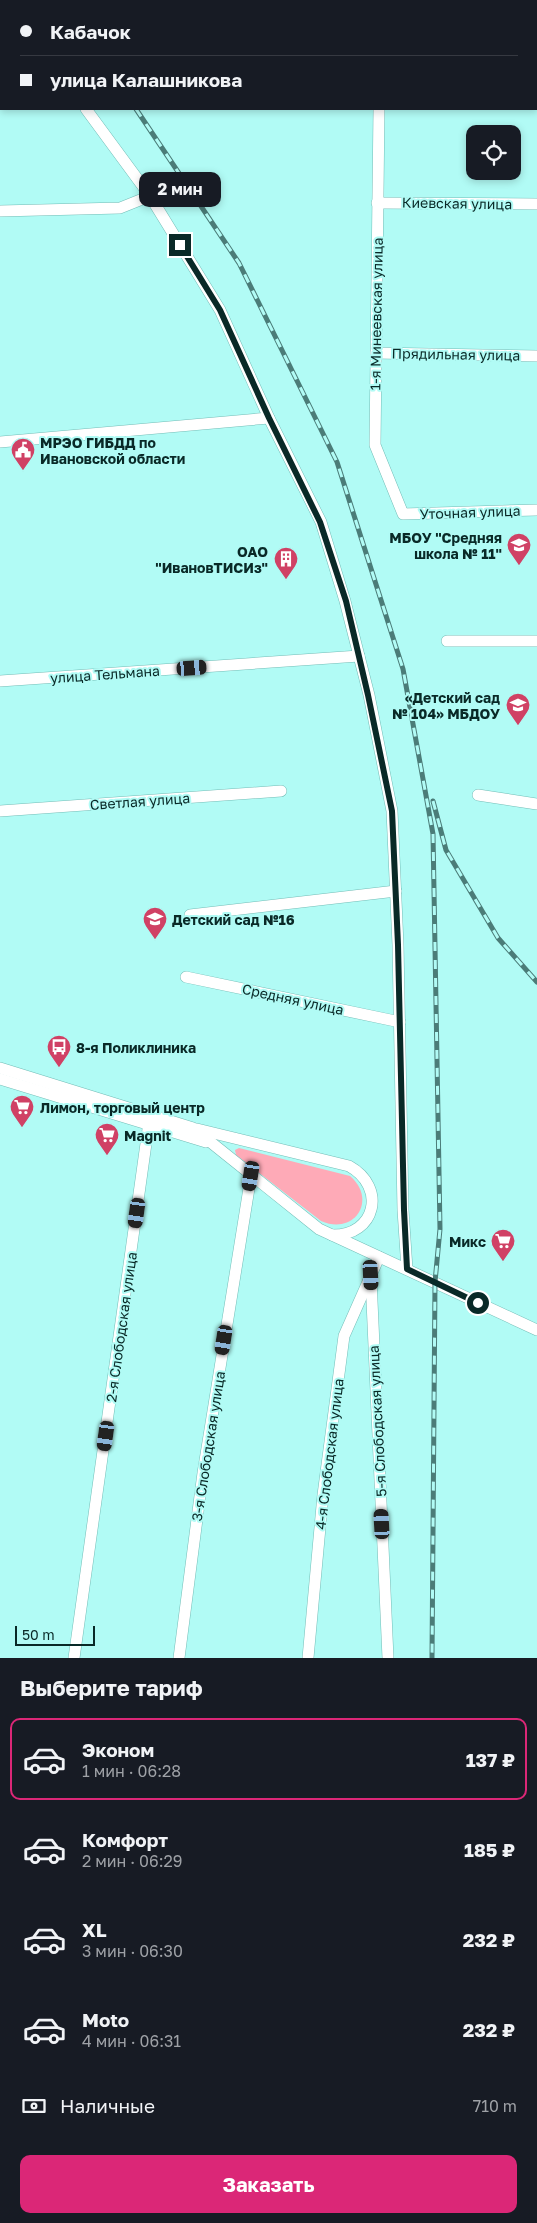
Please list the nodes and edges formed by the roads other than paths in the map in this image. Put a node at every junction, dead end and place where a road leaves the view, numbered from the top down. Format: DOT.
graph roads {
  1 [pos="87,110"];
  2 [pos="379,110"];
  3 [pos="150,196"];
  4 [pos="377,202"];
  5 [pos="537,204"];
  6 [pos="0,211"];
  7 [pos="376,353"];
  8 [pos="537,356"];
  9 [pos="269,418"];
  10 [pos="0,442"];
  11 [pos="537,510"];
  12 [pos="402,514"];
  13 [pos="447,641"];
  14 [pos="537,641"];
  15 [pos="359,656"];
  16 [pos="0,681"];
  17 [pos="281,791"];
  18 [pos="478,795"];
  19 [pos="537,804"];
  20 [pos="0,811"];
  21 [pos="396,891"];
  22 [pos="190,915"];
  23 [pos="186,977"];
  24 [pos="400,1022"];
  25 [pos="0,1068"];
  26 [pos="0,1079"];
  27 [pos="150,1120"];
  28 [pos="192,1128"];
  29 [pos="222,1152"];
  30 [pos="251,1176"];
  31 [pos="330,1234"];
  32 [pos="379,1257"];
  33 [pos="407,1269"];
  34 [pos="371,1275"];
  35 [pos="537,1330"];
  36 [pos="74,1658"];
  37 [pos="179,1658"];
  38 [pos="308,1658"];
  39 [pos="388,1658"];
  1 -- 3 [label="street"];
  2 -- 4 [label="street, 1-я Минеевская улица"];
  3 -- 6 [label="street"];
  3 -- 9 [label="street"];
  4 -- 5 [label="street, Киевская улица"];
  4 -- 7 [label="street, 1-я Минеевская улица"];
  7 -- 8 [label="street, Прядильная улица"];
  7 -- 12 [label="street, 1-я Минеевская улица"];
  9 -- 10 [label="street"];
  9 -- 15 [label="street"];
  11 -- 12 [label="street, Уточная улица"];
  13 -- 14 [label="street"];
  15 -- 16 [label="street, улица Тельмана"];
  15 -- 21 [label="street"];
  17 -- 20 [label="street, Светлая улица"];
  18 -- 19 [label="street"];
  21 -- 22 [label="street"];
  21 -- 24 [label="street"];
  23 -- 24 [label="street, Средняя улица"];
  24 -- 33 [label="street"];
  25 -- 27 [label="street"];
  26 -- 27 [label="street"];
  27 -- 28 [label="street"];
  27 -- 29 [label="street"];
  27 -- 36 [label="street, 2-я Слободская улица"];
  28 -- 29 [label="street"];
  28 -- 31 [label="street"];
  29 -- 30 [label="street"];
  30 -- 31 [label="street"];
  30 -- 37 [label="street, 3-я Слободская улица"];
  31 -- 32 [label="street"];
  32 -- 33 [label="street"];
  32 -- 34 [label="street, 4-я Слободская улица"];
  33 -- 35 [label="street"];
  34 -- 38 [label="street, 4-я Слободская улица"];
  34 -- 39 [label="street, 5-я Слободская улица"];
}
